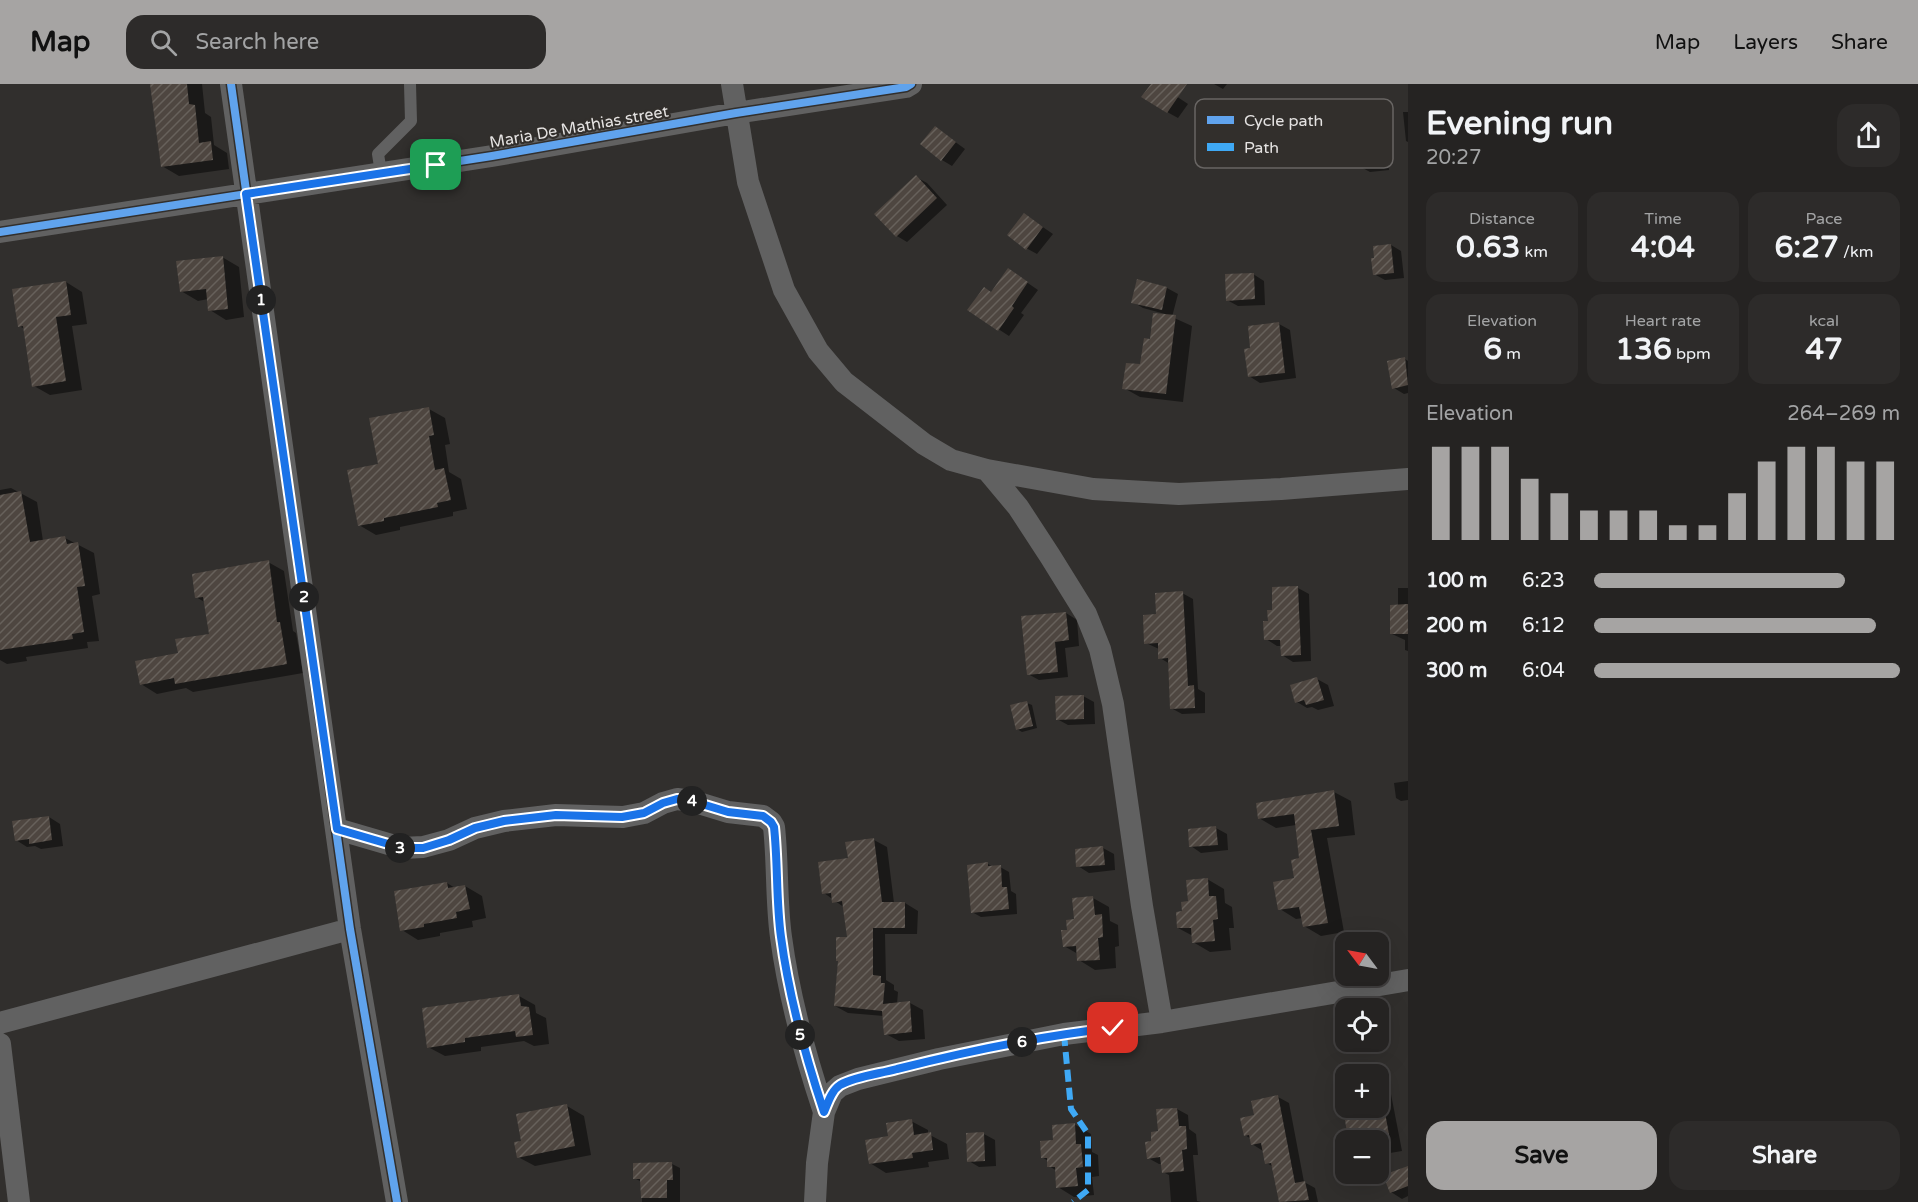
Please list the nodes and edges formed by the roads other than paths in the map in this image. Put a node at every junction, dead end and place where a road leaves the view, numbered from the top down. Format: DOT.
graph roads {
  1 [pos="231,84"];
  2 [pos="410,84"];
  3 [pos="732,84"];
  4 [pos="911,84"];
  5 [pos="736,113"];
  6 [pos="381,173"];
  7 [pos="246,194"];
  8 [pos="0,232"];
  9 [pos="987,470"];
  10 [pos="1408,479"];
  11 [pos="337,829"];
  12 [pos="350,929"];
  13 [pos="1407,984"];
  14 [pos="1162,1022"];
  15 [pos="0,1023"];
  16 [pos="0,1044"];
  17 [pos="824,1112"];
  18 [pos="19,1202"];
  19 [pos="397,1202"];
  20 [pos="815,1202"];
  1 -- 7 [label="street"];
  2 -- 6 [label="lane"];
  3 -- 5 [label="street"];
  4 -- 5 [label="street, Maria De Mathias street"];
  5 -- 6 [label="street, Maria De Mathias street"];
  5 -- 9 [label="street"];
  6 -- 7 [label="street, Maria De Mathias street"];
  7 -- 8 [label="street, Maria De Mathias street"];
  7 -- 11 [label="street"];
  9 -- 10 [label="street"];
  9 -- 14 [label="street"];
  11 -- 12 [label="street"];
  11 -- 17 [label="street"];
  12 -- 15 [label="street"];
  12 -- 19 [label="street"];
  13 -- 14 [label="street"];
  14 -- 17 [label="street"];
  16 -- 18 [label="street"];
  17 -- 20 [label="street"];
}
